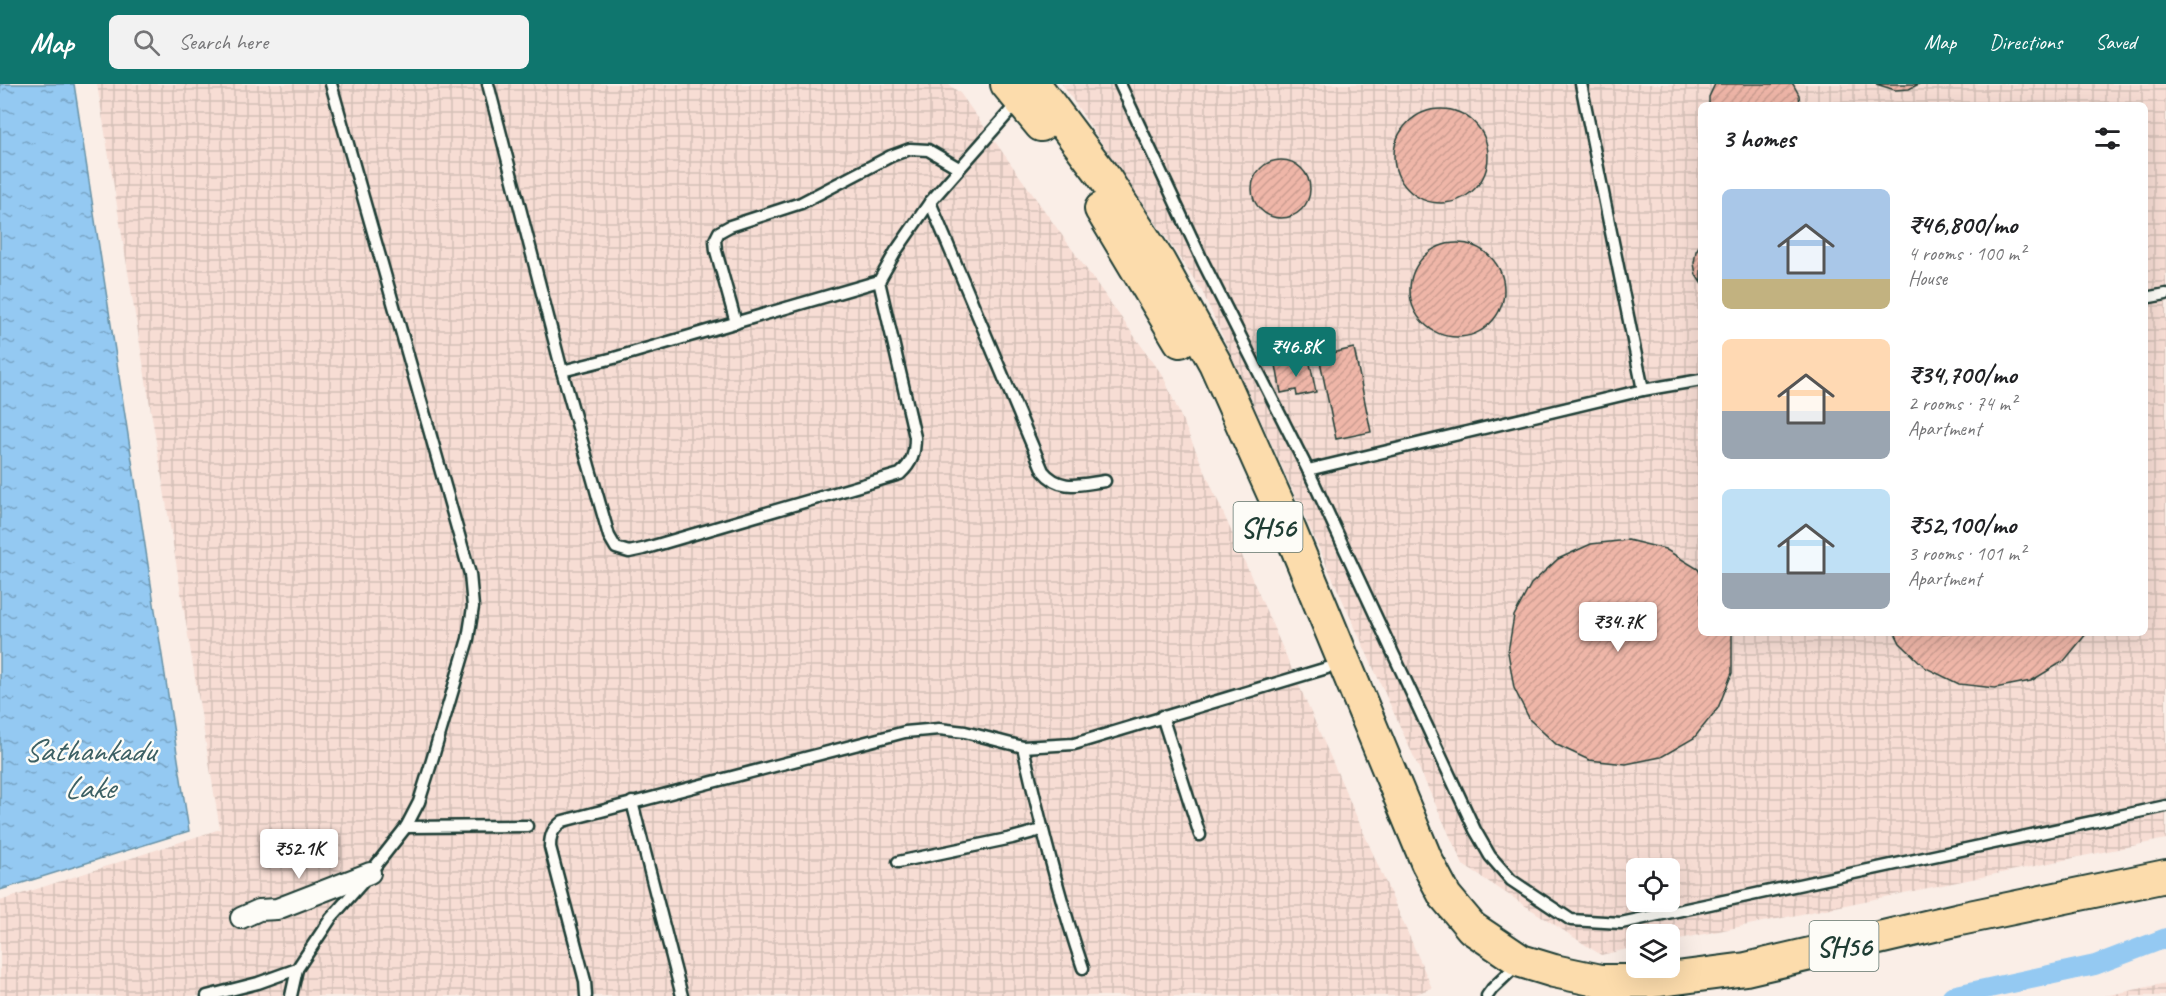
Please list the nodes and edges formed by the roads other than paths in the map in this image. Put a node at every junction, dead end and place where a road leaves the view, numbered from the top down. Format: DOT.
graph roads {
  1 [pos="331,84"];
  2 [pos="488,84"];
  3 [pos="1120,84"];
  4 [pos="1581,84"];
  5 [pos="1021,89"];
  6 [pos="959,168"];
  7 [pos="930,202"];
  8 [pos="879,280"];
  9 [pos="2166,294"];
  10 [pos="2148,297"];
  11 [pos="736,322"];
  12 [pos="562,371"];
  13 [pos="1698,381"];
  14 [pos="1643,390"];
  15 [pos="1308,470"];
  16 [pos="1105,481"];
  17 [pos="1327,668"];
  18 [pos="1162,716"];
  19 [pos="1023,747"];
  20 [pos="632,802"];
  21 [pos="2166,806"];
  22 [pos="527,826"];
  23 [pos="406,827"];
  24 [pos="1041,830"];
  25 [pos="1200,836"];
  26 [pos="898,862"];
  27 [pos="370,873"];
  28 [pos="2166,876"];
  29 [pos="2166,895"];
  30 [pos="241,918"];
  31 [pos="1083,968"];
  32 [pos="297,969"];
  33 [pos="1505,978"];
  34 [pos="207,996"];
  35 [pos="291,996"];
  36 [pos="586,996"];
  37 [pos="682,996"];
  38 [pos="1585,996"];
  39 [pos="1686,996"];
  1 -- 23 [label="lane"];
  2 -- 12 [label="lane"];
  3 -- 15 [label="lane"];
  4 -- 14 [label="lane"];
  5 -- 6 [label="lane"];
  5 -- 17 [label="main road, SH56"];
  5 -- 33 [label="main road, SH56"];
  6 -- 7 [label="lane"];
  6 -- 11 [label="lane"];
  7 -- 8 [label="lane"];
  7 -- 16 [label="lane"];
  8 -- 11 [label="lane"];
  8 -- 12 [label="lane"];
  9 -- 10 [label="lane"];
  11 -- 12 [label="lane"];
  13 -- 14 [label="lane"];
  14 -- 15 [label="lane"];
  15 -- 21 [label="lane"];
  17 -- 18 [label="lane"];
  17 -- 33 [label="main road, SH56"];
  18 -- 19 [label="lane"];
  18 -- 25 [label="lane"];
  19 -- 20 [label="lane"];
  19 -- 24 [label="lane"];
  20 -- 36 [label="lane"];
  20 -- 37 [label="lane"];
  22 -- 23 [label="lane"];
  23 -- 27 [label="lane"];
  24 -- 26 [label="lane"];
  24 -- 31 [label="lane"];
  27 -- 30 [label="street"];
  27 -- 32 [label="lane"];
  28 -- 33 [label="main road, SH56"];
  29 -- 39 [label="main road, SH56"];
  32 -- 34 [label="lane"];
  32 -- 35 [label="lane"];
  33 -- 38 [label="main road, SH56"];
}
